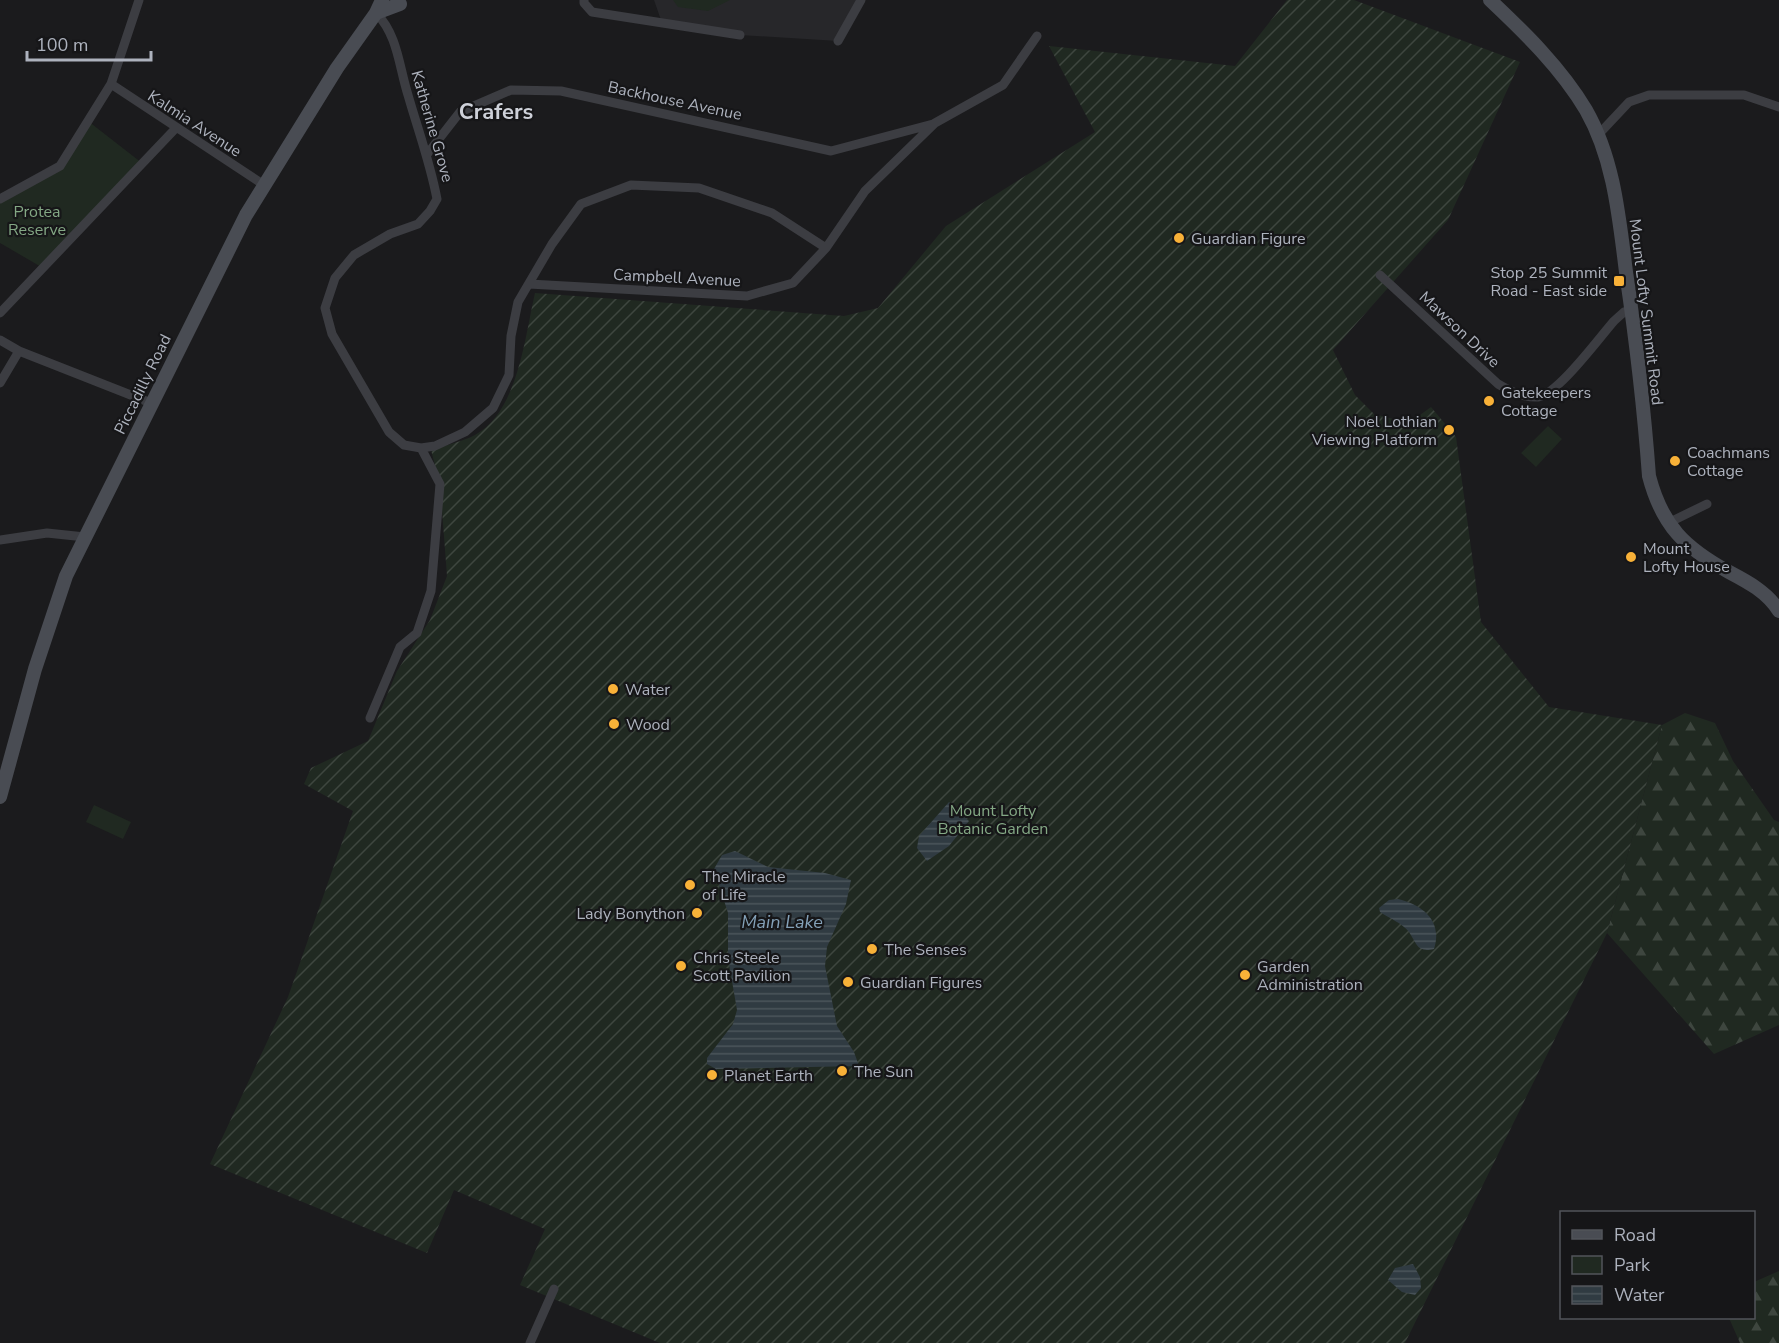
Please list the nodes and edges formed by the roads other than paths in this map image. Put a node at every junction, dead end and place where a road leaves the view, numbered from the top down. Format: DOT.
graph roads {
  1 [pos="139,0"];
  2 [pos="382,0"];
  3 [pos="584,0"];
  4 [pos="861,0"];
  5 [pos="1490,0"];
  6 [pos="399,1"];
  7 [pos="376,13"];
  8 [pos="740,35"];
  9 [pos="1037,36"];
  10 [pos="838,41"];
  11 [pos="111,84"];
  12 [pos="1779,107"];
  13 [pos="935,123"];
  14 [pos="175,129"];
  15 [pos="1598,135"];
  16 [pos="428,153"];
  17 [pos="264,186"];
  18 [pos="0,199"];
  19 [pos="826,248"];
  20 [pos="1380,275"];
  21 [pos="529,284"];
  22 [pos="1633,310"];
  23 [pos="0,313"];
  24 [pos="0,340"];
  25 [pos="19,351"];
  26 [pos="0,383"];
  27 [pos="151,403"];
  28 [pos="420,448"];
  29 [pos="1707,504"];
  30 [pos="1668,523"];
  31 [pos="85,537"];
  32 [pos="0,540"];
  33 [pos="1779,611"];
  34 [pos="370,718"];
  35 [pos="0,797"];
  36 [pos="554,1289"];
  37 [pos="530,1343"];
  1 -- 11 [label="street"];
  2 -- 7 [label="main road, Piccadilly Road"];
  3 -- 8 [label="street"];
  4 -- 10 [label="street"];
  5 -- 15 [label="main road, Mount Lofty Summit Road"];
  6 -- 7 [label="main road"];
  7 -- 16 [label="street, Katherine Grove"];
  7 -- 17 [label="main road, Piccadilly Road"];
  9 -- 13 [label="street, Campbell Avenue"];
  11 -- 14 [label="street, Kalmia Avenue"];
  11 -- 18 [label="street"];
  12 -- 15 [label="street"];
  13 -- 16 [label="street, Backhouse Avenue"];
  13 -- 19 [label="street, Campbell Avenue"];
  14 -- 17 [label="street, Kalmia Avenue"];
  14 -- 23 [label="street"];
  15 -- 22 [label="main road, Mount Lofty Summit Road"];
  16 -- 28 [label="street, Katherine Grove"];
  17 -- 27 [label="main road, Piccadilly Road"];
  19 -- 21 [label="street, Campbell Avenue"];
  19 -- 21 [label="street"];
  20 -- 22 [label="street, Mawson Drive"];
  21 -- 28 [label="street"];
  22 -- 30 [label="main road, Mount Lofty Summit Road"];
  24 -- 25 [label="street"];
  25 -- 26 [label="street"];
  25 -- 27 [label="street"];
  27 -- 31 [label="main road, Piccadilly Road"];
  28 -- 34 [label="street"];
  29 -- 30 [label="street"];
  30 -- 33 [label="main road, Mount Lofty Summit Road"];
  31 -- 32 [label="street"];
  31 -- 35 [label="main road, Piccadilly Road"];
  36 -- 37 [label="street"];
}
